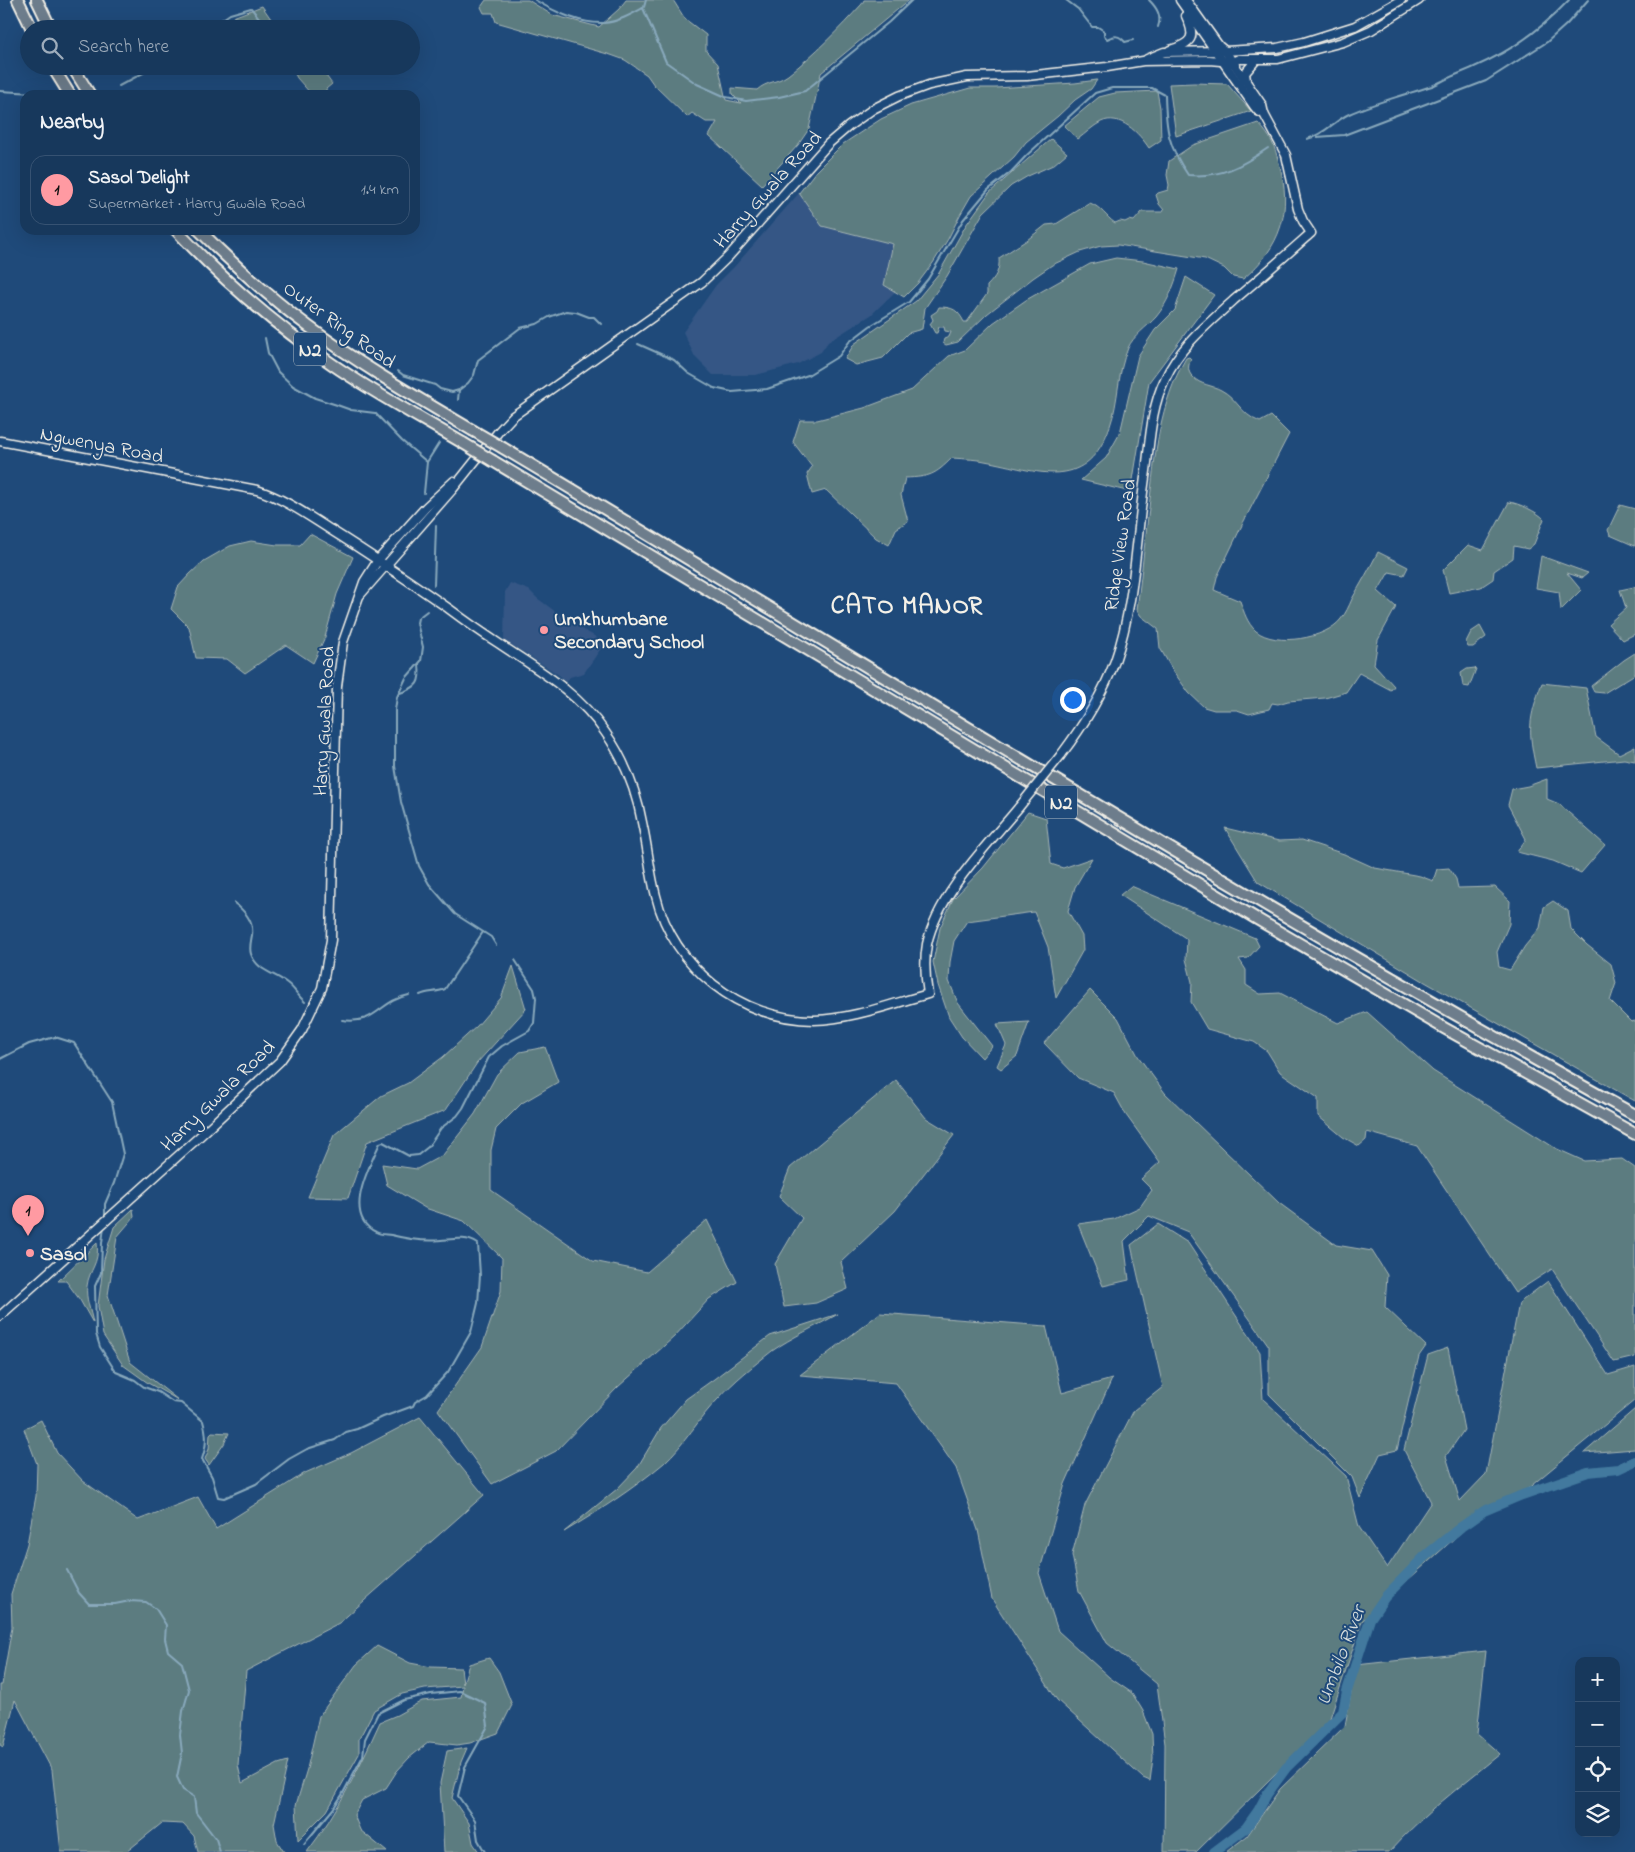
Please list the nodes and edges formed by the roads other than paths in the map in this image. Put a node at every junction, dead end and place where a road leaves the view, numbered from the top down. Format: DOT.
graph roads {
  1 [pos="18,0"];
  2 [pos="37,0"];
  3 [pos="1180,0"];
  4 [pos="1186,0"];
  5 [pos="1401,0"];
  6 [pos="1419,0"];
  7 [pos="28,20"];
  8 [pos="47,20"];
  9 [pos="1225,51"];
  10 [pos="1164,52"];
  11 [pos="1216,52"];
  12 [pos="1222,60"];
  13 [pos="1256,60"];
  14 [pos="1143,61"];
  15 [pos="1232,62"];
  16 [pos="58,75"];
  17 [pos="78,75"];
  18 [pos="1246,80"];
  19 [pos="67,90"];
  20 [pos="87,90"];
  21 [pos="1264,114"];
  22 [pos="181,235"];
  23 [pos="204,235"];
  24 [pos="0,441"];
  25 [pos="472,465"];
  26 [pos="370,555"];
  27 [pos="378,560"];
  28 [pos="387,566"];
  29 [pos="364,582"];
  30 [pos="360,595"];
  31 [pos="928,994"];
  32 [pos="1635,1114"];
  33 [pos="1635,1134"];
  34 [pos="0,1316"];
  1 -- 7 [label="highway"];
  2 -- 8 [label="highway"];
  3 -- 10 [label="main road"];
  3 -- 11 [label="main road, Ridge View Road"];
  4 -- 9 [label="main road, Ridge View Road"];
  5 -- 9 [label="main road, Harry Gwala Road"];
  6 -- 13 [label="main road, Harry Gwala Road"];
  9 -- 11 [label="main road, Harry Gwala Road"];
  9 -- 15 [label="main road, Ridge View Road"];
  10 -- 11 [label="main road, Harry Gwala Road"];
  10 -- 14 [label="main road, Harry Gwala Road"];
  11 -- 12 [label="main road, Ridge View Road"];
  12 -- 14 [label="main road, Harry Gwala Road"];
  12 -- 15 [label="main road, Harry Gwala Road"];
  12 -- 21 [label="main road, Ridge View Road"];
  13 -- 15 [label="main road, Harry Gwala Road"];
  13 -- 18 [label="main road"];
  14 -- 25 [label="main road, Harry Gwala Road"];
  15 -- 18 [label="main road, Ridge View Road"];
  16 -- 19 [label="highway"];
  17 -- 20 [label="highway"];
  18 -- 21 [label="main road, Ridge View Road"];
  21 -- 31 [label="main road, Ridge View Road, bridge"];
  22 -- 33 [label="highway, N2, bridge"];
  23 -- 32 [label="highway, Outer Ring Road / N2, bridge"];
  24 -- 26 [label="main road, Ngwenya Road"];
  25 -- 27 [label="main road, Harry Gwala Road"];
  25 -- 28 [label="main road, Harry Gwala Road"];
  26 -- 27 [label="main road, Ngwenya Road"];
  26 -- 29 [label="main road"];
  27 -- 28 [label="main road, Ngwenya Road"];
  27 -- 29 [label="main road, Harry Gwala Road"];
  28 -- 30 [label="main road, Harry Gwala Road"];
  28 -- 31 [label="main road, Ngwenya Road"];
  29 -- 30 [label="main road, Harry Gwala Road"];
  30 -- 34 [label="main road, Harry Gwala Road"];
}
